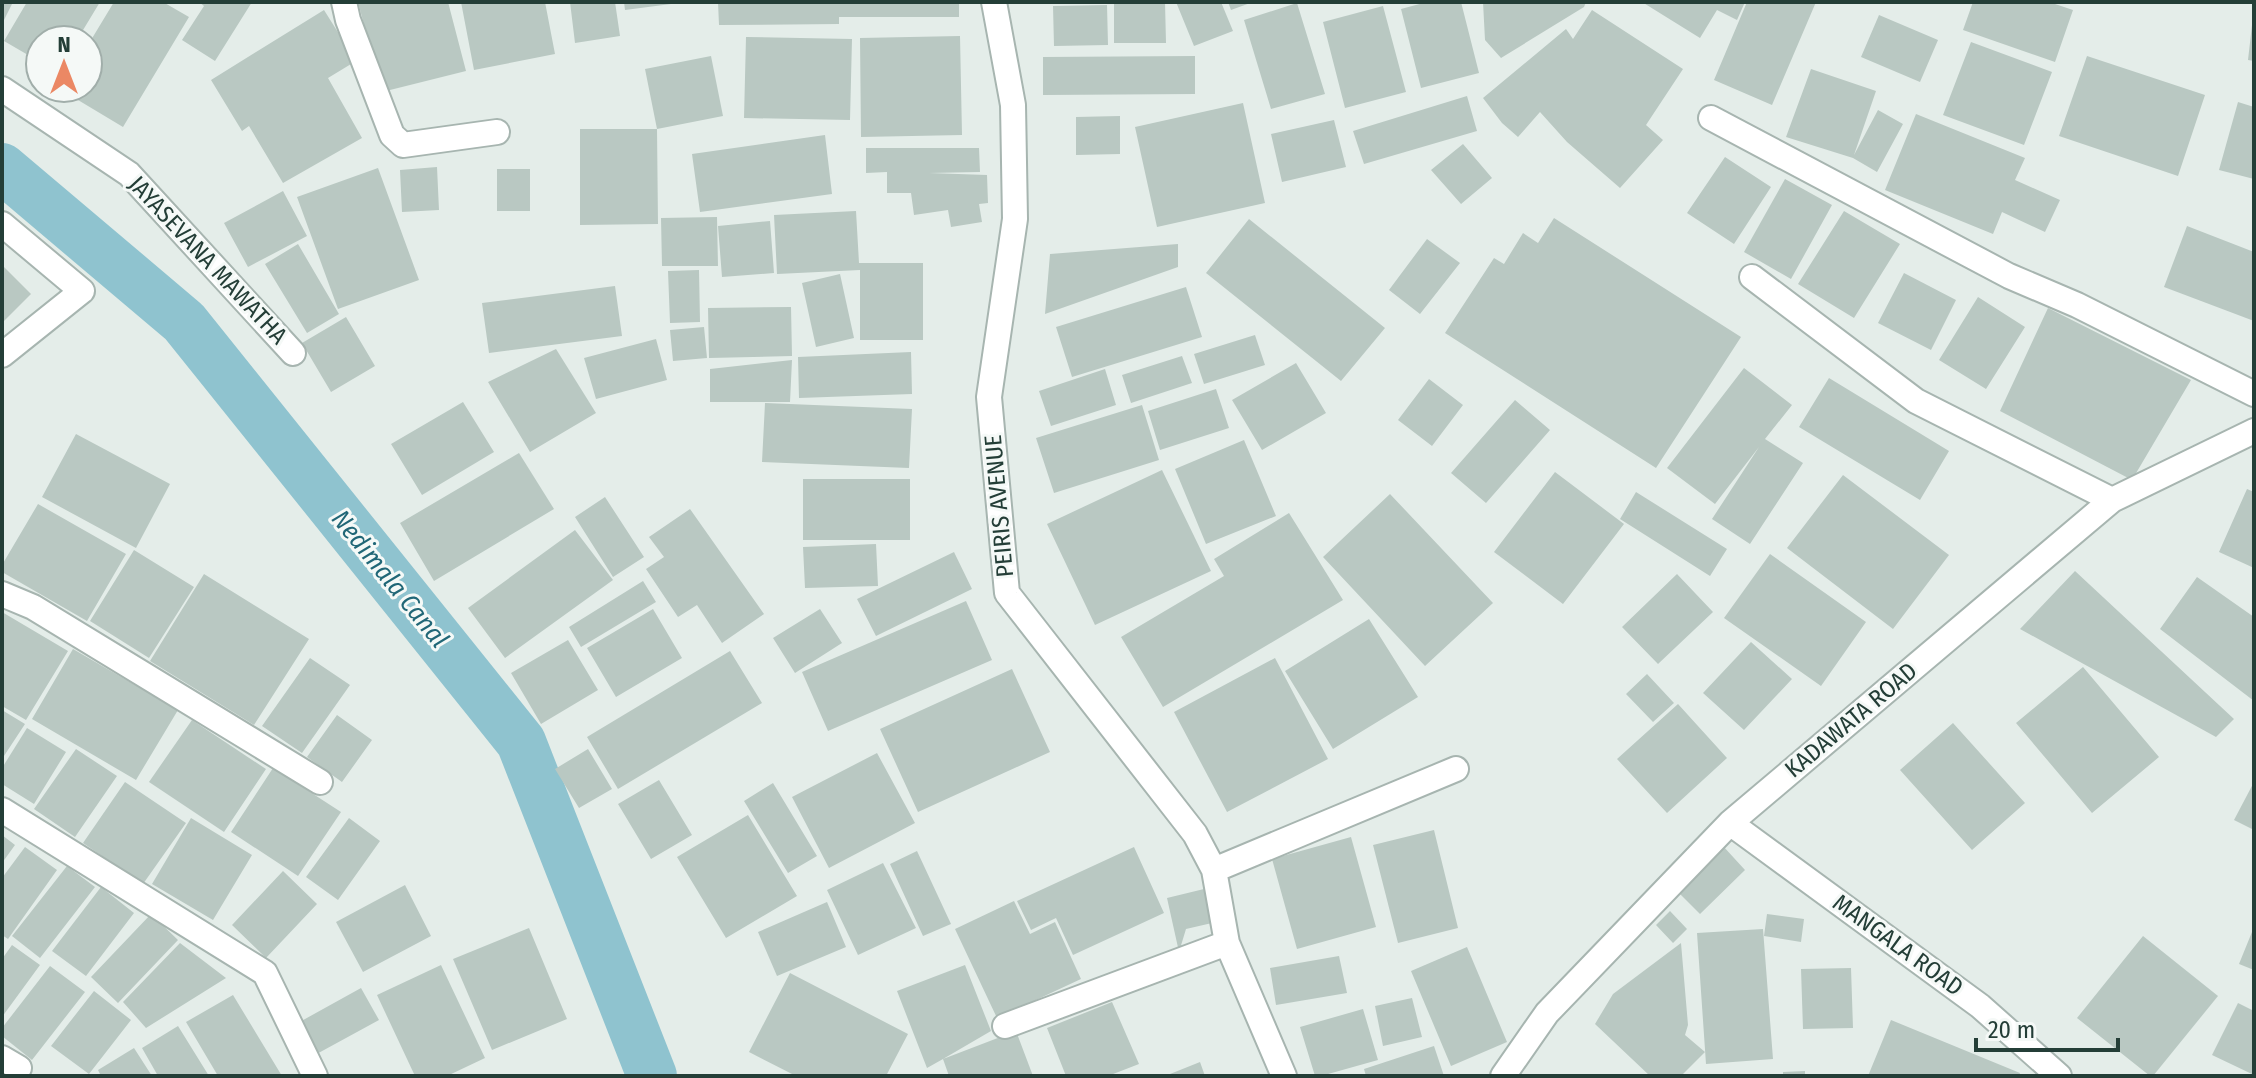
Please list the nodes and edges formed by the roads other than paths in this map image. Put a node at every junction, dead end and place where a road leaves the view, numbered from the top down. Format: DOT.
graph roads {
  1 [pos="344,2"];
  2 [pos="994,2"];
  3 [pos="2,89"];
  4 [pos="1711,118"];
  5 [pos="497,132"];
  6 [pos="2,224"];
  7 [pos="1752,277"];
  8 [pos="293,353"];
  9 [pos="2,355"];
  10 [pos="2254,394"];
  11 [pos="2254,431"];
  12 [pos="2112,500"];
  13 [pos="2,594"];
  14 [pos="1456,769"];
  15 [pos="320,782"];
  16 [pos="2,810"];
  17 [pos="1730,823"];
  18 [pos="1214,870"];
  19 [pos="1227,943"];
  20 [pos="1005,1026"];
  21 [pos="315,1076"];
  22 [pos="1284,1076"];
  23 [pos="1503,1076"];
  24 [pos="2059,1076"];
  1 -- 5 [label="street"];
  2 -- 18 [label="street, PEIRIS AVENUE"];
  3 -- 8 [label="street, JAYASEVANA MAWATHA"];
  4 -- 10 [label="street"];
  6 -- 9 [label="street"];
  7 -- 12 [label="street"];
  11 -- 12 [label="street, KADAWATA ROAD"];
  12 -- 17 [label="street, KADAWATA ROAD"];
  13 -- 15 [label="street"];
  14 -- 18 [label="street"];
  16 -- 21 [label="street"];
  17 -- 23 [label="street, KADAWATA ROAD"];
  17 -- 24 [label="street, MANGALA ROAD"];
  18 -- 19 [label="street, PEIRIS AVENUE"];
  19 -- 20 [label="street"];
  19 -- 22 [label="street, PEIRIS AVENUE"];
}
